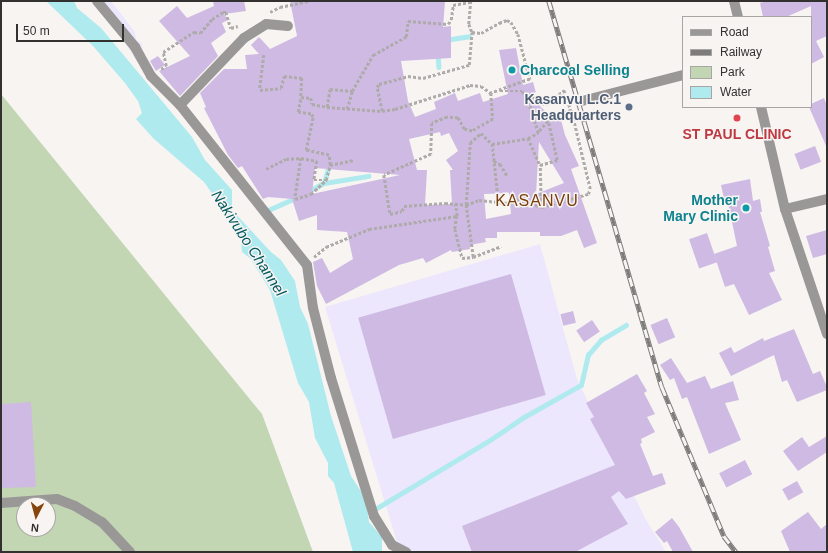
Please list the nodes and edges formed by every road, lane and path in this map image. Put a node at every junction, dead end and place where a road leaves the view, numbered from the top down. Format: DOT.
graph roads {
  1 [pos="97,1"];
  2 [pos="308,1"];
  3 [pos="734,1"];
  4 [pos="470,2"];
  5 [pos="266,14"];
  6 [pos="738,16"];
  7 [pos="246,23"];
  8 [pos="288,26"];
  9 [pos="472,32"];
  10 [pos="264,55"];
  11 [pos="682,75"];
  12 [pos="151,76"];
  13 [pos="352,91"];
  14 [pos="491,93"];
  15 [pos="301,97"];
  16 [pos="527,97"];
  17 [pos="582,101"];
  18 [pos="180,105"];
  19 [pos="327,107"];
  20 [pos="761,108"];
  21 [pos="347,109"];
  22 [pos="571,110"];
  23 [pos="382,111"];
  24 [pos="548,121"];
  25 [pos="538,133"];
  26 [pos="528,138"];
  27 [pos="492,144"];
  28 [pos="301,158"];
  29 [pos="353,160"];
  30 [pos="494,161"];
  31 [pos="330,165"];
  32 [pos="540,165"];
  33 [pos="266,169"];
  34 [pos="508,177"];
  35 [pos="326,180"];
  36 [pos="827,199"];
  37 [pos="498,201"];
  38 [pos="455,204"];
  39 [pos="466,205"];
  40 [pos="541,206"];
  41 [pos="785,210"];
  42 [pos="457,216"];
  43 [pos="501,246"];
  44 [pos="473,257"];
  45 [pos="310,260"];
  46 [pos="827,334"];
  47 [pos="1,504"];
  48 [pos="130,552"];
  49 [pos="406,552"];
  1 -- 12 [label="street"];
  2 -- 5 [label="path"];
  3 -- 6 [label="street"];
  4 -- 9 [label="path"];
  4 -- 13 [label="path"];
  7 -- 12 [label="path"];
  8 -- 18 [label="street"];
  9 -- 14 [label="path"];
  9 -- 23 [label="path"];
  10 -- 15 [label="path"];
  11 -- 17 [label="street"];
  12 -- 18 [label="street"];
  13 -- 19 [label="path"];
  13 -- 21 [label="path"];
  14 -- 16 [label="path"];
  14 -- 23 [label="path"];
  14 -- 38 [label="path"];
  15 -- 19 [label="path"];
  15 -- 31 [label="path"];
  16 -- 22 [label="path"];
  16 -- 25 [label="path"];
  18 -- 49 [label="street"];
  19 -- 21 [label="path"];
  20 -- 41 [label="street"];
  21 -- 23 [label="path"];
  22 -- 24 [label="path"];
  22 -- 40 [label="path"];
  24 -- 25 [label="path"];
  24 -- 32 [label="path"];
  25 -- 26 [label="path"];
  26 -- 27 [label="path"];
  26 -- 32 [label="path"];
  27 -- 30 [label="path"];
  27 -- 39 [label="path"];
  28 -- 33 [label="path"];
  28 -- 35 [label="path"];
  28 -- 35 [label="path"];
  29 -- 31 [label="path"];
  30 -- 34 [label="path"];
  30 -- 37 [label="path"];
  31 -- 35 [label="path"];
  32 -- 40 [label="path"];
  36 -- 41 [label="street"];
  37 -- 39 [label="path"];
  37 -- 40 [label="path"];
  38 -- 39 [label="path"];
  38 -- 42 [label="path"];
  39 -- 44 [label="path"];
  41 -- 46 [label="street"];
  42 -- 44 [label="path"];
  42 -- 45 [label="path"];
  43 -- 44 [label="path"];
  47 -- 48 [label="street"];
}
